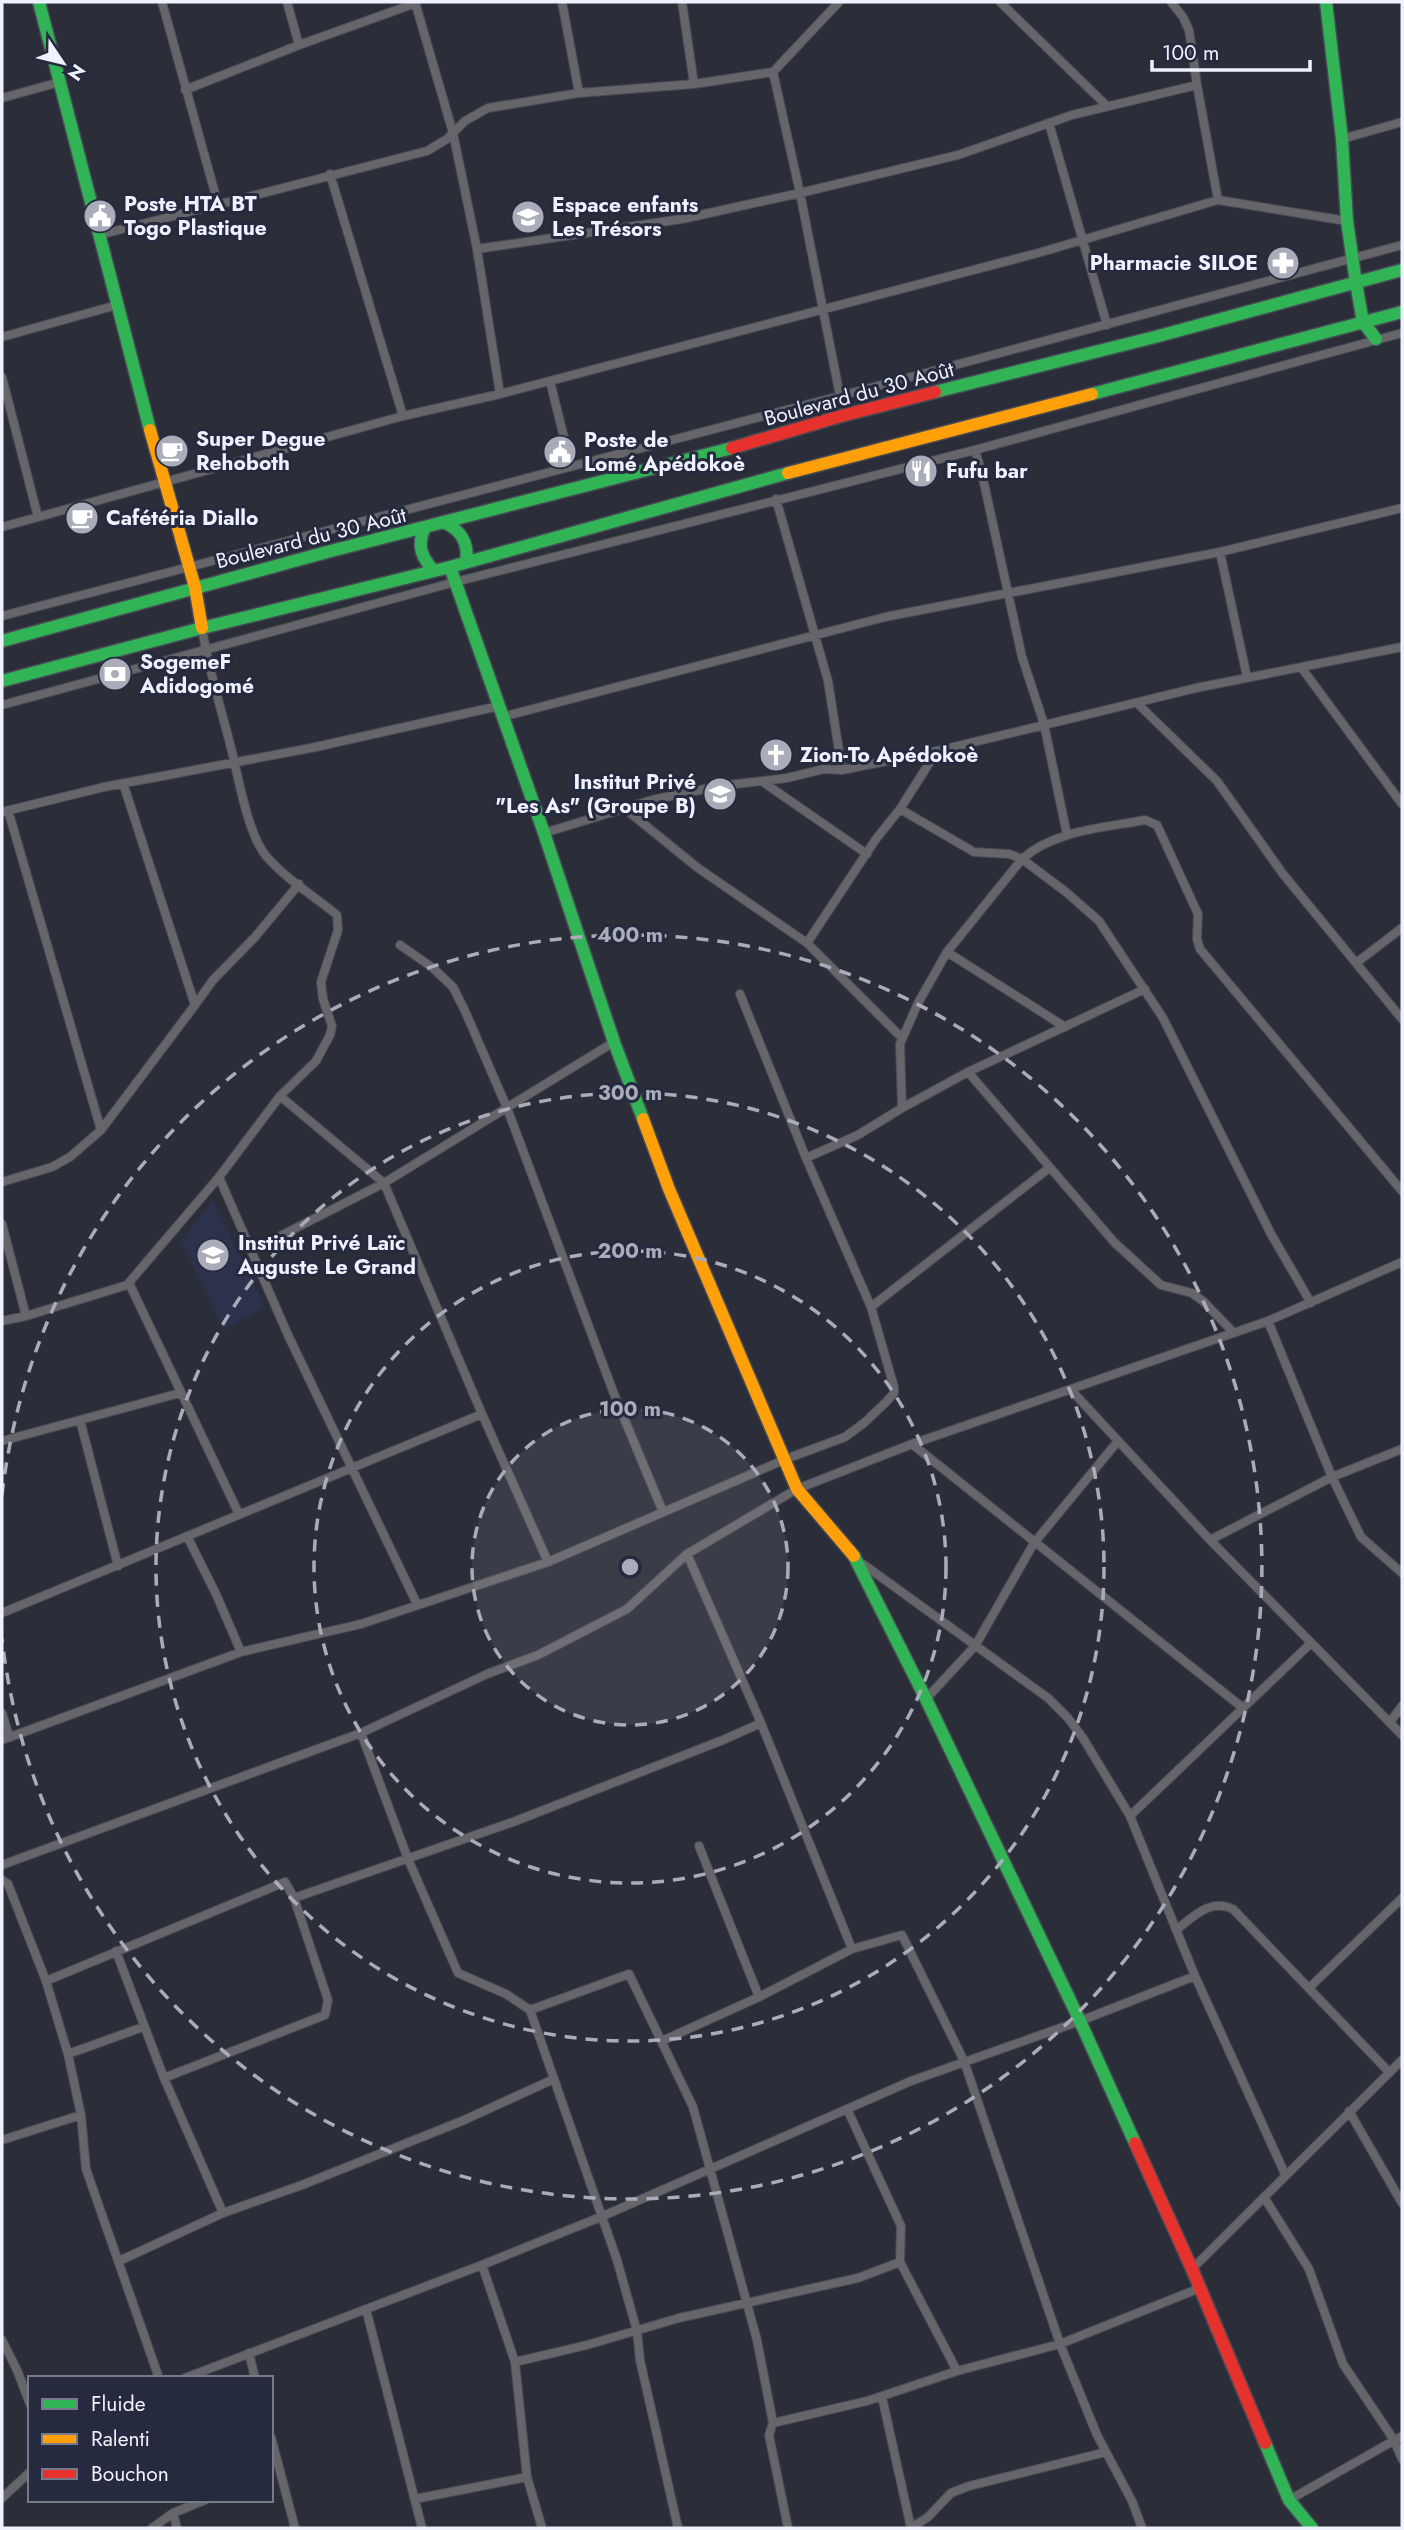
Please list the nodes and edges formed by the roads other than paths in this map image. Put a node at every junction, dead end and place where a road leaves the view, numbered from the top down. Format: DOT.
graph roads {
  1 [pos="39,2"];
  2 [pos="162,2"];
  3 [pos="287,2"];
  4 [pos="562,2"];
  5 [pos="682,2"];
  6 [pos="839,2"];
  7 [pos="1000,2"];
  8 [pos="1171,2"];
  9 [pos="1326,2"];
  10 [pos="416,3"];
  11 [pos="299,45"];
  12 [pos="773,72"];
  13 [pos="60,82"];
  14 [pos="694,84"];
  15 [pos="1197,85"];
  16 [pos="185,90"];
  17 [pos="579,93"];
  18 [pos="2,98"];
  19 [pos="1107,106"];
  20 [pos="1402,122"];
  21 [pos="1049,123"];
  22 [pos="453,133"];
  23 [pos="1342,139"];
  24 [pos="330,174"];
  25 [pos="800,193"];
  26 [pos="1218,200"];
  27 [pos="218,204"];
  28 [pos="1347,221"];
  29 [pos="99,235"];
  30 [pos="1084,240"];
  31 [pos="1402,245"];
  32 [pos="477,249"];
  33 [pos="1353,258"];
  34 [pos="1402,270"];
  35 [pos="1356,283"];
  36 [pos="117,305"];
  37 [pos="824,310"];
  38 [pos="1402,313"];
  39 [pos="1363,322"];
  40 [pos="1107,325"];
  41 [pos="1402,333"];
  42 [pos="2,337"];
  43 [pos="1376,339"];
  44 [pos="2,377"];
  45 [pos="550,381"];
  46 [pos="4,393"];
  47 [pos="500,394"];
  48 [pos="840,397"];
  49 [pos="403,416"];
  50 [pos="975,450"];
  51 [pos="571,466"];
  52 [pos="164,484"];
  53 [pos="776,499"];
  54 [pos="1402,508"];
  55 [pos="38,517"];
  56 [pos="445,523"];
  57 [pos="2,527"];
  58 [pos="425,528"];
  59 [pos="1220,552"];
  60 [pos="466,562"];
  61 [pos="189,567"];
  62 [pos="450,567"];
  63 [pos="434,570"];
  64 [pos="455,582"];
  65 [pos="195,587"];
  66 [pos="1008,594"];
  67 [pos="2,616"];
  68 [pos="202,628"];
  69 [pos="815,635"];
  70 [pos="2,641"];
  71 [pos="1402,646"];
  72 [pos="205,651"];
  73 [pos="1301,667"];
  74 [pos="1247,677"];
  75 [pos="2,681"];
  76 [pos="1138,704"];
  77 [pos="2,705"];
  78 [pos="501,711"];
  79 [pos="1044,724"];
  80 [pos="937,751"];
  81 [pos="234,762"];
  82 [pos="842,770"];
  83 [pos="762,782"];
  84 [pos="123,783"];
  85 [pos="1402,804"];
  86 [pos="624,808"];
  87 [pos="900,809"];
  88 [pos="5,811"];
  89 [pos="544,833"];
  90 [pos="1067,835"];
  91 [pos="867,854"];
  92 [pos="1022,859"];
  93 [pos="299,884"];
  94 [pos="1402,928"];
  95 [pos="807,943"];
  96 [pos="400,945"];
  97 [pos="947,952"];
  98 [pos="1356,963"];
  99 [pos="1145,989"];
  100 [pos="740,994"];
  101 [pos="195,1005"];
  102 [pos="1402,1019"];
  103 [pos="1065,1027"];
  104 [pos="902,1038"];
  105 [pos="614,1042"];
  106 [pos="968,1072"];
  107 [pos="280,1096"];
  108 [pos="507,1108"];
  109 [pos="902,1108"];
  110 [pos="101,1130"];
  111 [pos="806,1158"];
  112 [pos="1049,1168"];
  113 [pos="219,1177"];
  114 [pos="2,1182"];
  115 [pos="384,1183"];
  116 [pos="1402,1191"];
  117 [pos="2,1224"];
  118 [pos="251,1251"];
  119 [pos="1402,1262"];
  120 [pos="129,1283"];
  121 [pos="1311,1303"];
  122 [pos="871,1307"];
  123 [pos="26,1316"];
  124 [pos="2,1321"];
  125 [pos="1268,1321"];
  126 [pos="1234,1333"];
  127 [pos="1072,1390"];
  128 [pos="180,1393"];
  129 [pos="482,1414"];
  130 [pos="80,1420"];
  131 [pos="2,1441"];
  132 [pos="1118,1441"];
  133 [pos="912,1444"];
  134 [pos="1402,1448"];
  135 [pos="786,1459"];
  136 [pos="352,1468"];
  137 [pos="1332,1477"];
  138 [pos="797,1489"];
  139 [pos="663,1512"];
  140 [pos="239,1514"];
  141 [pos="187,1536"];
  142 [pos="1210,1540"];
  143 [pos="1034,1542"];
  144 [pos="687,1554"];
  145 [pos="859,1561"];
  146 [pos="548,1562"];
  147 [pos="118,1566"];
  148 [pos="1402,1573"];
  149 [pos="417,1604"];
  150 [pos="2,1613"];
  151 [pos="1310,1644"];
  152 [pos="975,1646"];
  153 [pos="241,1653"];
  154 [pos="926,1699"];
  155 [pos="1402,1706"];
  156 [pos="1243,1708"];
  157 [pos="2,1713"];
  158 [pos="1390,1722"];
  159 [pos="761,1723"];
  160 [pos="360,1733"];
  161 [pos="1402,1735"];
  162 [pos="5,1738"];
  163 [pos="1130,1816"];
  164 [pos="699,1846"];
  165 [pos="408,1859"];
  166 [pos="2,1865"];
  167 [pos="2,1880"];
  168 [pos="294,1898"];
  169 [pos="1402,1898"];
  170 [pos="1176,1930"];
  171 [pos="852,1949"];
  172 [pos="116,1951"];
  173 [pos="1195,1976"];
  174 [pos="46,1981"];
  175 [pos="1310,1987"];
  176 [pos="759,1997"];
  177 [pos="530,2010"];
  178 [pos="1080,2021"];
  179 [pos="144,2027"];
  180 [pos="662,2041"];
  181 [pos="68,2054"];
  182 [pos="1402,2060"];
  183 [pos="964,2061"];
  184 [pos="1389,2072"];
  185 [pos="164,2078"];
  186 [pos="554,2078"];
  187 [pos="848,2111"];
  188 [pos="1349,2111"];
  189 [pos="81,2115"];
  190 [pos="2,2140"];
  191 [pos="710,2169"];
  192 [pos="1285,2174"];
  193 [pos="1264,2197"];
  194 [pos="1402,2203"];
  195 [pos="223,2213"];
  196 [pos="603,2216"];
  197 [pos="119,2261"];
  198 [pos="900,2262"];
  199 [pos="482,2265"];
  200 [pos="1192,2269"];
  201 [pos="1200,2288"];
  202 [pos="746,2305"];
  203 [pos="366,2309"];
  204 [pos="637,2331"];
  205 [pos="2,2340"];
  206 [pos="1060,2344"];
  207 [pos="249,2353"];
  208 [pos="515,2362"];
  209 [pos="957,2371"];
  210 [pos="158,2376"];
  211 [pos="189,2376"];
  212 [pos="255,2376"];
  213 [pos="882,2397"];
  214 [pos="28,2399"];
  215 [pos="773,2423"];
  216 [pos="1398,2438"];
  217 [pos="1106,2452"];
  218 [pos="1402,2459"];
  219 [pos="275,2471"];
  220 [pos="28,2474"];
  221 [pos="527,2477"];
  222 [pos="2,2498"];
  223 [pos="415,2499"];
  224 [pos="1289,2500"];
  225 [pos="200,2502"];
  226 [pos="173,2513"];
  227 [pos="152,2528"];
  228 [pos="177,2528"];
  229 [pos="295,2528"];
  230 [pos="422,2528"];
  231 [pos="542,2528"];
  232 [pos="678,2528"];
  233 [pos="788,2528"];
  234 [pos="911,2528"];
  235 [pos="1142,2528"];
  236 [pos="1312,2528"];
  1 -- 13 [label="main road"];
  2 -- 16 [label="street"];
  3 -- 11 [label="street"];
  4 -- 17 [label="street"];
  5 -- 14 [label="street"];
  6 -- 12 [label="street"];
  7 -- 19 [label="street"];
  8 -- 15 [label="street"];
  9 -- 23 [label="main road"];
  10 -- 11 [label="street"];
  10 -- 22 [label="street"];
  11 -- 16 [label="street"];
  12 -- 14 [label="street"];
  12 -- 25 [label="street"];
  13 -- 18 [label="street"];
  13 -- 29 [label="main road"];
  14 -- 17 [label="street"];
  15 -- 19 [label="street"];
  15 -- 26 [label="street"];
  16 -- 27 [label="street"];
  17 -- 22 [label="street"];
  19 -- 21 [label="street"];
  20 -- 23 [label="street"];
  21 -- 25 [label="street"];
  21 -- 30 [label="street"];
  22 -- 24 [label="street"];
  22 -- 32 [label="street"];
  23 -- 28 [label="main road"];
  24 -- 27 [label="street"];
  24 -- 49 [label="street"];
  25 -- 32 [label="street"];
  25 -- 37 [label="street"];
  26 -- 28 [label="street"];
  26 -- 30 [label="street"];
  27 -- 29 [label="street"];
  28 -- 33 [label="main road"];
  29 -- 36 [label="main road"];
  30 -- 37 [label="street"];
  30 -- 40 [label="street"];
  31 -- 33 [label="street"];
  32 -- 47 [label="street"];
  33 -- 35 [label="main road"];
  33 -- 40 [label="street"];
  34 -- 35 [label="main road, Boulevard du 30 Août"];
  35 -- 39 [label="main road"];
  35 -- 56 [label="main road, Boulevard du 30 Août"];
  36 -- 42 [label="street"];
  36 -- 52 [label="main road"];
  37 -- 45 [label="street"];
  37 -- 48 [label="street"];
  38 -- 39 [label="main road"];
  39 -- 43 [label="main road"];
  39 -- 60 [label="main road"];
  40 -- 48 [label="street"];
  41 -- 43 [label="street"];
  43 -- 50 [label="street"];
  44 -- 46 [label="street"];
  45 -- 47 [label="street"];
  45 -- 51 [label="street"];
  46 -- 55 [label="street"];
  47 -- 49 [label="street"];
  48 -- 51 [label="street"];
  49 -- 52 [label="street"];
  50 -- 53 [label="street"];
  50 -- 66 [label="street"];
  51 -- 61 [label="street"];
  52 -- 55 [label="street"];
  52 -- 61 [label="main road"];
  53 -- 64 [label="street"];
  53 -- 69 [label="street"];
  54 -- 59 [label="street"];
  55 -- 57 [label="street"];
  56 -- 58 [label="main road, Boulevard du 30 Août"];
  56 -- 60 [label="main road"];
  58 -- 63 [label="main road"];
  58 -- 65 [label="main road, Boulevard du 30 Août"];
  59 -- 66 [label="street"];
  59 -- 74 [label="street"];
  60 -- 62 [label="main road"];
  61 -- 65 [label="main road"];
  61 -- 67 [label="street"];
  62 -- 63 [label="main road"];
  62 -- 64 [label="main road"];
  63 -- 68 [label="main road"];
  64 -- 72 [label="street"];
  64 -- 78 [label="main road"];
  65 -- 68 [label="main road"];
  65 -- 70 [label="main road, Boulevard du 30 Août"];
  66 -- 69 [label="street"];
  66 -- 79 [label="street"];
  68 -- 72 [label="street"];
  68 -- 75 [label="main road"];
  69 -- 78 [label="street"];
  69 -- 82 [label="street"];
  71 -- 73 [label="street"];
  72 -- 77 [label="street"];
  72 -- 81 [label="street"];
  73 -- 74 [label="street"];
  73 -- 85 [label="street"];
  74 -- 76 [label="street"];
  76 -- 79 [label="street"];
  76 -- 98 [label="street"];
  78 -- 81 [label="street"];
  78 -- 89 [label="main road"];
  79 -- 80 [label="street"];
  79 -- 90 [label="street"];
  80 -- 82 [label="street"];
  80 -- 87 [label="street"];
  81 -- 84 [label="street"];
  81 -- 93 [label="street"];
  82 -- 83 [label="street"];
  83 -- 86 [label="street"];
  83 -- 91 [label="street"];
  84 -- 88 [label="street"];
  84 -- 101 [label="street"];
  86 -- 89 [label="street"];
  86 -- 95 [label="street"];
  87 -- 91 [label="street"];
  87 -- 92 [label="street"];
  88 -- 110 [label="street"];
  89 -- 105 [label="main road"];
  90 -- 92 [label="street"];
  90 -- 116 [label="street"];
  91 -- 95 [label="street"];
  92 -- 97 [label="street"];
  92 -- 99 [label="street"];
  93 -- 101 [label="street"];
  93 -- 107 [label="street"];
  94 -- 98 [label="street"];
  95 -- 104 [label="street"];
  96 -- 108 [label="street"];
  97 -- 103 [label="street"];
  97 -- 104 [label="street"];
  98 -- 102 [label="street"];
  99 -- 103 [label="street"];
  99 -- 121 [label="street"];
  100 -- 111 [label="street"];
  101 -- 110 [label="street"];
  103 -- 106 [label="street"];
  104 -- 109 [label="street"];
  105 -- 108 [label="street"];
  105 -- 135 [label="main road"];
  106 -- 109 [label="street"];
  106 -- 112 [label="street"];
  107 -- 113 [label="street"];
  107 -- 115 [label="street"];
  108 -- 115 [label="street"];
  108 -- 139 [label="street"];
  109 -- 111 [label="street"];
  110 -- 114 [label="street"];
  111 -- 122 [label="street"];
  112 -- 122 [label="street"];
  112 -- 126 [label="street"];
  113 -- 118 [label="street"];
  113 -- 120 [label="street"];
  115 -- 118 [label="street"];
  115 -- 129 [label="street"];
  117 -- 123 [label="street"];
  118 -- 136 [label="street"];
  119 -- 121 [label="street"];
  120 -- 123 [label="street"];
  120 -- 128 [label="street"];
  121 -- 125 [label="street"];
  122 -- 135 [label="street"];
  123 -- 124 [label="street"];
  125 -- 126 [label="street"];
  125 -- 137 [label="street"];
  126 -- 127 [label="street"];
  127 -- 132 [label="street"];
  127 -- 133 [label="street"];
  128 -- 130 [label="street"];
  128 -- 140 [label="street"];
  129 -- 136 [label="street"];
  129 -- 146 [label="street"];
  130 -- 131 [label="street"];
  130 -- 147 [label="street"];
  132 -- 142 [label="street"];
  132 -- 143 [label="street"];
  133 -- 138 [label="street"];
  133 -- 143 [label="street"];
  134 -- 137 [label="street"];
  135 -- 138 [label="main road"];
  135 -- 139 [label="street"];
  136 -- 140 [label="street"];
  136 -- 149 [label="street"];
  137 -- 142 [label="street"];
  137 -- 148 [label="street"];
  138 -- 144 [label="street"];
  138 -- 145 [label="main road"];
  139 -- 146 [label="street"];
  140 -- 141 [label="street"];
  141 -- 147 [label="street"];
  141 -- 153 [label="street"];
  142 -- 151 [label="street"];
  143 -- 152 [label="street"];
  143 -- 156 [label="street"];
  144 -- 159 [label="street"];
  144 -- 160 [label="street"];
  145 -- 152 [label="street"];
  145 -- 154 [label="main road"];
  146 -- 149 [label="street"];
  147 -- 150 [label="street"];
  149 -- 153 [label="street"];
  151 -- 156 [label="street"];
  151 -- 158 [label="street"];
  152 -- 154 [label="street"];
  152 -- 163 [label="street"];
  153 -- 162 [label="street"];
  154 -- 178 [label="main road"];
  155 -- 158 [label="street"];
  156 -- 163 [label="street"];
  157 -- 162 [label="street"];
  158 -- 161 [label="street"];
  159 -- 165 [label="street"];
  159 -- 171 [label="street"];
  160 -- 165 [label="street"];
  160 -- 166 [label="street"];
  163 -- 170 [label="street"];
  164 -- 176 [label="street"];
  165 -- 168 [label="street"];
  165 -- 177 [label="street"];
  167 -- 174 [label="street"];
  168 -- 172 [label="street"];
  168 -- 185 [label="street"];
  169 -- 175 [label="street"];
  170 -- 173 [label="street"];
  170 -- 175 [label="street"];
  171 -- 176 [label="street"];
  171 -- 183 [label="street"];
  172 -- 174 [label="street"];
  172 -- 179 [label="street"];
  173 -- 178 [label="street"];
  173 -- 192 [label="street"];
  174 -- 181 [label="street"];
  175 -- 184 [label="street"];
  176 -- 180 [label="street"];
  177 -- 180 [label="street"];
  177 -- 186 [label="street"];
  178 -- 183 [label="street"];
  178 -- 200 [label="main road"];
  179 -- 181 [label="street"];
  179 -- 185 [label="street"];
  180 -- 191 [label="street"];
  181 -- 189 [label="street"];
  182 -- 184 [label="street"];
  183 -- 187 [label="street"];
  183 -- 206 [label="street"];
  184 -- 188 [label="street"];
  185 -- 195 [label="street"];
  186 -- 195 [label="street"];
  186 -- 196 [label="street"];
  187 -- 191 [label="street"];
  187 -- 198 [label="street"];
  188 -- 192 [label="street"];
  188 -- 194 [label="street"];
  189 -- 190 [label="street"];
  189 -- 197 [label="street"];
  191 -- 196 [label="street"];
  191 -- 202 [label="street"];
  192 -- 193 [label="street"];
  193 -- 200 [label="street"];
  193 -- 216 [label="street"];
  195 -- 197 [label="street"];
  196 -- 199 [label="street"];
  196 -- 204 [label="street"];
  197 -- 210 [label="street"];
  198 -- 202 [label="street"];
  198 -- 209 [label="street"];
  199 -- 203 [label="street"];
  199 -- 208 [label="street"];
  200 -- 201 [label="main road"];
  201 -- 206 [label="street"];
  201 -- 224 [label="main road"];
  202 -- 204 [label="street"];
  202 -- 215 [label="street"];
  203 -- 207 [label="street"];
  203 -- 223 [label="street"];
  204 -- 208 [label="street"];
  204 -- 232 [label="street"];
  205 -- 214 [label="street"];
  206 -- 209 [label="street"];
  206 -- 217 [label="street"];
  207 -- 211 [label="street"];
  207 -- 212 [label="street"];
  208 -- 221 [label="street"];
  209 -- 213 [label="street"];
  213 -- 215 [label="street"];
  213 -- 234 [label="street"];
  215 -- 233 [label="street"];
  216 -- 218 [label="street"];
  216 -- 224 [label="street"];
  217 -- 234 [label="street"];
  217 -- 235 [label="street"];
  219 -- 229 [label="street"];
  220 -- 222 [label="street"];
  221 -- 223 [label="street"];
  221 -- 231 [label="street"];
  223 -- 230 [label="street"];
  224 -- 236 [label="main road"];
  225 -- 226 [label="street"];
  226 -- 227 [label="street"];
  226 -- 228 [label="street"];
}
